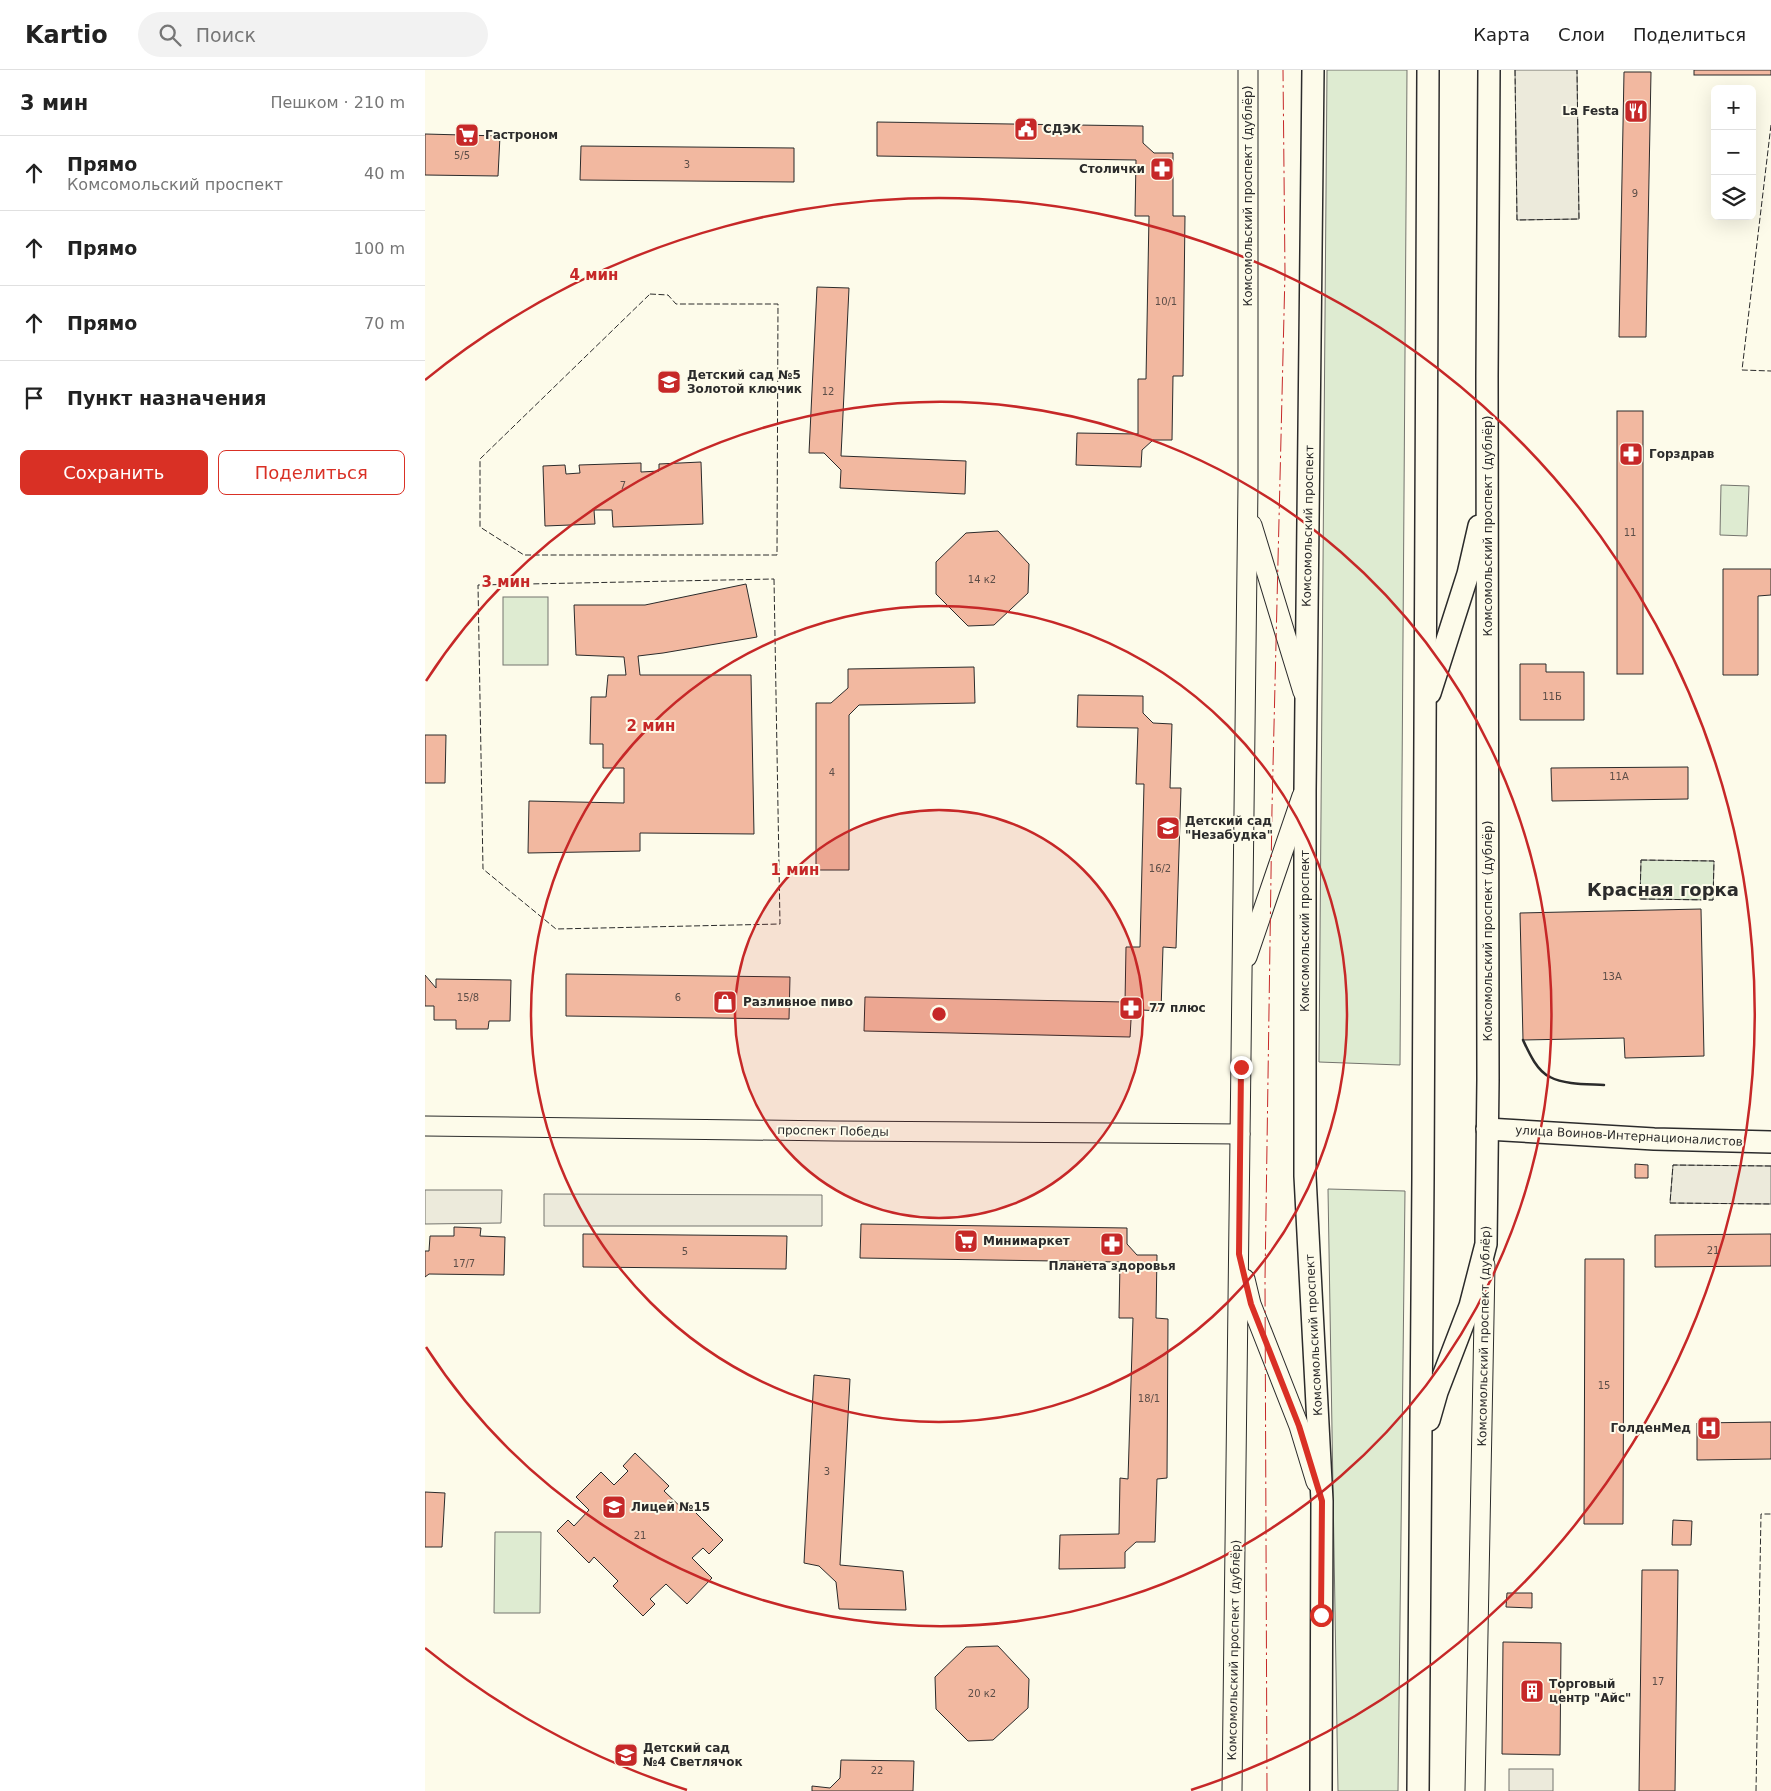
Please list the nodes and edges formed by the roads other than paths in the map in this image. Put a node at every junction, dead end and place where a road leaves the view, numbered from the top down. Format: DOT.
graph roads {
  1 [pos="1248,70"];
  2 [pos="1313,70"];
  3 [pos="1427,70"];
  4 [pos="1489,70"];
  5 [pos="1487,491"];
  6 [pos="1247,507"];
  7 [pos="1305,701"];
  8 [pos="1424,713"];
  9 [pos="1305,790"];
  10 [pos="1242,972"];
  11 [pos="425,1126"];
  12 [pos="1487,1129"];
  13 [pos="1240,1134"];
  14 [pos="1771,1142"];
  15 [pos="1486,1244"];
  16 [pos="1239,1254"];
  17 [pos="1421,1447"];
  18 [pos="1322,1501"];
  19 [pos="1233,1791"];
  20 [pos="1321,1791"];
  21 [pos="1418,1791"];
  22 [pos="1475,1791"];
  1 -- 6 [label="street, Комсомольский проспект (дублёр)"];
  2 -- 7 [label="main road, Комсомольский проспект"];
  3 -- 8 [label="main road"];
  4 -- 5 [label="main road, Комсомольский проспект (дублёр)"];
  5 -- 8 [label="main road"];
  5 -- 12 [label="main road, Комсомольский проспект (дублёр)"];
  6 -- 7 [label="street"];
  6 -- 10 [label="street, Комсомольский проспект (дублёр)"];
  7 -- 9 [label="main road, Комсомольский проспект"];
  8 -- 17 [label="main road"];
  9 -- 10 [label="street"];
  9 -- 18 [label="main road, Комсомольский проспект"];
  10 -- 13 [label="street, Комсомольский проспект (дублёр)"];
  11 -- 13 [label="street, проспект Победы"];
  12 -- 14 [label="main road, улица Воинов-Интернационалистов"];
  12 -- 15 [label="main road, Комсомольский проспект (дублёр)"];
  13 -- 16 [label="street, Комсомольский проспект (дублёр)"];
  15 -- 17 [label="main road"];
  15 -- 22 [label="street, Комсомольский проспект (дублёр)"];
  16 -- 18 [label="street"];
  16 -- 19 [label="street, Комсомольский проспект (дублёр)"];
  17 -- 21 [label="main road"];
  18 -- 20 [label="main road, Комсомольский проспект"];
}
